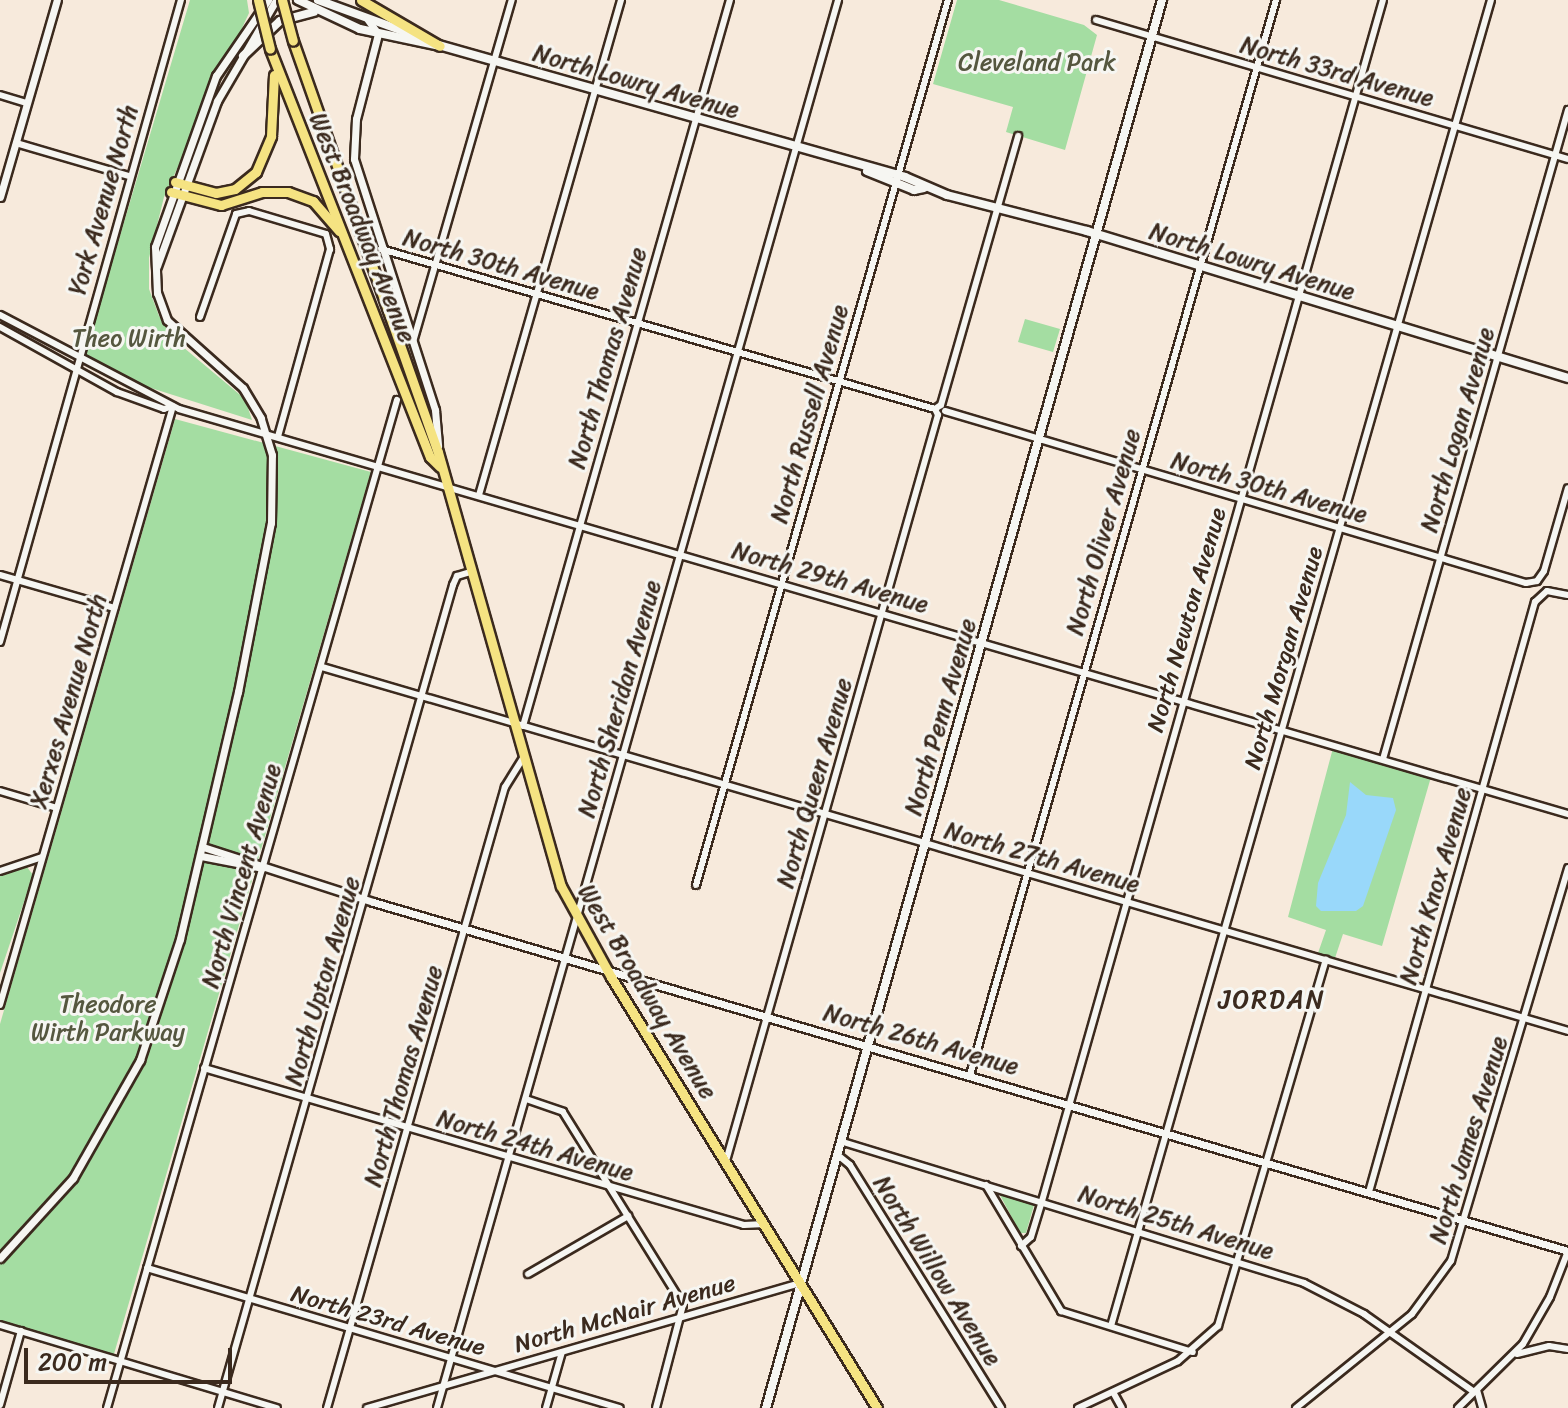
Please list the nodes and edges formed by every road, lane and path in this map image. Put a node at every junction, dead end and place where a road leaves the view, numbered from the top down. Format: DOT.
graph roads {
  1 [pos="57,0"];
  2 [pos="181,0"];
  3 [pos="258,0"];
  4 [pos="268,0"];
  5 [pos="279,0"];
  6 [pos="298,0"];
  7 [pos="318,0"];
  8 [pos="361,0"];
  9 [pos="512,0"];
  10 [pos="621,0"];
  11 [pos="730,0"];
  12 [pos="838,0"];
  13 [pos="948,0"];
  14 [pos="1165,0"];
  15 [pos="1276,0"];
  16 [pos="1383,0"];
  17 [pos="1491,0"];
  18 [pos="321,13"];
  19 [pos="368,20"];
  20 [pos="1096,20"];
  21 [pos="378,34"];
  22 [pos="1155,36"];
  23 [pos="440,46"];
  24 [pos="271,54"];
  25 [pos="243,56"];
  26 [pos="494,62"];
  27 [pos="1257,67"];
  28 [pos="595,92"];
  29 [pos="0,95"];
  30 [pos="1356,96"];
  31 [pos="27,103"];
  32 [pos="1568,110"];
  33 [pos="695,120"];
  34 [pos="1455,125"];
  35 [pos="1018,136"];
  36 [pos="16,143"];
  37 [pos="796,149"];
  38 [pos="1555,155"];
  39 [pos="1568,159"];
  40 [pos="129,176"];
  41 [pos="896,180"];
  42 [pos="175,182"];
  43 [pos="187,185"];
  44 [pos="171,192"];
  45 [pos="181,196"];
  46 [pos="0,197"];
  47 [pos="997,208"];
  48 [pos="1100,236"];
  49 [pos="350,246"];
  50 [pos="380,248"];
  51 [pos="436,264"];
  52 [pos="1200,267"];
  53 [pos="154,276"];
  54 [pos="536,294"];
  55 [pos="1298,298"];
  56 [pos="0,315"];
  57 [pos="200,317"];
  58 [pos="637,323"];
  59 [pos="0,327"];
  60 [pos="1397,327"];
  61 [pos="413,344"];
  62 [pos="738,352"];
  63 [pos="1497,356"];
  64 [pos="77,358"];
  65 [pos="77,369"];
  66 [pos="1568,378"];
  67 [pos="839,381"];
  68 [pos="397,400"];
  69 [pos="173,406"];
  70 [pos="940,410"];
  71 [pos="267,434"];
  72 [pos="278,437"];
  73 [pos="1041,439"];
  74 [pos="438,452"];
  75 [pos="378,466"];
  76 [pos="440,467"];
  77 [pos="1141,469"];
  78 [pos="446,485"];
  79 [pos="1568,488"];
  80 [pos="479,495"];
  81 [pos="1240,498"];
  82 [pos="579,525"];
  83 [pos="1341,527"];
  84 [pos="681,553"];
  85 [pos="1440,557"];
  86 [pos="470,572"];
  87 [pos="0,575"];
  88 [pos="18,580"];
  89 [pos="781,582"];
  90 [pos="1568,595"];
  91 [pos="114,608"];
  92 [pos="883,612"];
  93 [pos="984,641"];
  94 [pos="0,642"];
  95 [pos="322,667"];
  96 [pos="1084,670"];
  97 [pos="422,696"];
  98 [pos="1183,699"];
  99 [pos="518,724"];
  100 [pos="1283,729"];
  101 [pos="623,755"];
  102 [pos="523,758"];
  103 [pos="1383,759"];
  104 [pos="724,784"];
  105 [pos="1482,788"];
  106 [pos="0,791"];
  107 [pos="57,808"];
  108 [pos="825,813"];
  109 [pos="1568,814"];
  110 [pos="927,842"];
  111 [pos="203,847"];
  112 [pos="201,856"];
  113 [pos="43,857"];
  114 [pos="262,868"];
  115 [pos="1568,868"];
  116 [pos="0,871"];
  117 [pos="1027,872"];
  118 [pos="696,885"];
  119 [pos="366,899"];
  120 [pos="1126,901"];
  121 [pos="576,917"];
  122 [pos="466,929"];
  123 [pos="1225,930"];
  124 [pos="566,956"];
  125 [pos="1326,960"];
  126 [pos="607,968"];
  127 [pos="4,979"];
  128 [pos="1425,989"];
  129 [pos="0,1005"];
  130 [pos="769,1016"];
  131 [pos="1525,1018"];
  132 [pos="1568,1031"];
  133 [pos="869,1045"];
  134 [pos="204,1068"];
  135 [pos="970,1075"];
  136 [pos="307,1099"];
  137 [pos="526,1099"];
  138 [pos="1069,1104"];
  139 [pos="408,1128"];
  140 [pos="1168,1133"];
  141 [pos="843,1142"];
  142 [pos="839,1156"];
  143 [pos="509,1157"];
  144 [pos="726,1161"];
  145 [pos="1268,1163"];
  146 [pos="986,1185"];
  147 [pos="611,1187"];
  148 [pos="1369,1192"];
  149 [pos="1042,1201"];
  150 [pos="628,1216"];
  151 [pos="1467,1221"];
  152 [pos="765,1224"];
  153 [pos="1139,1230"];
  154 [pos="1021,1246"];
  155 [pos="1568,1251"];
  156 [pos="0,1258"];
  157 [pos="1241,1261"];
  158 [pos="147,1268"];
  159 [pos="528,1274"];
  160 [pos="801,1283"];
  161 [pos="249,1299"];
  162 [pos="683,1316"];
  163 [pos="0,1325"];
  164 [pos="1111,1326"];
  165 [pos="350,1328"];
  166 [pos="21,1331"];
  167 [pos="1392,1332"];
  168 [pos="1568,1349"];
  169 [pos="562,1352"];
  170 [pos="1193,1352"];
  171 [pos="1514,1356"];
  172 [pos="451,1358"];
  173 [pos="120,1361"];
  174 [pos="494,1371"];
  175 [pos="443,1386"];
  176 [pos="552,1388"];
  177 [pos="222,1391"];
  178 [pos="1475,1391"];
  179 [pos="1113,1392"];
  180 [pos="0,1405"];
  181 [pos="107,1408"];
  182 [pos="218,1408"];
  183 [pos="277,1408"];
  184 [pos="327,1408"];
  185 [pos="367,1408"];
  186 [pos="437,1408"];
  187 [pos="546,1408"];
  188 [pos="620,1408"];
  189 [pos="656,1408"];
  190 [pos="766,1408"];
  191 [pos="877,1408"];
  192 [pos="1001,1408"];
  193 [pos="1078,1408"];
  194 [pos="1122,1408"];
  195 [pos="1296,1408"];
  196 [pos="1458,1408"];
  197 [pos="1482,1408"];
  1 -- 31 [label="street"];
  2 -- 40 [label="street, York Avenue North"];
  3 -- 24 [label="main road, West Broadway Avenue, bridge"];
  4 -- 42 [label="street"];
  5 -- 25 [label="street"];
  5 -- 74 [label="main road, West Broadway Avenue, bridge"];
  6 -- 18 [label="main road, North Lowry Avenue"];
  7 -- 19 [label="main road, North Lowry Avenue"];
  8 -- 23 [label="main road"];
  9 -- 26 [label="street"];
  10 -- 28 [label="street"];
  11 -- 33 [label="street, North Thomas Avenue"];
  12 -- 37 [label="street, North Sheridan Avenue"];
  13 -- 41 [label="street, North Russell Avenue"];
  14 -- 22 [label="main road, North Penn Avenue"];
  15 -- 27 [label="street, North Oliver Avenue"];
  16 -- 30 [label="street, North Newton Avenue"];
  17 -- 34 [label="street, North Morgan Avenue"];
  18 -- 21 [label="main road, North Lowry Avenue"];
  18 -- 25 [label="main road"];
  19 -- 21 [label="street"];
  19 -- 23 [label="main road, North Lowry Avenue"];
  20 -- 22 [label="street, North 33rd Avenue"];
  21 -- 23 [label="main road, North Lowry Avenue"];
  21 -- 50 [label="street, West Broadway Avenue"];
  22 -- 27 [label="street, North 33rd Avenue"];
  22 -- 48 [label="main road, North Penn Avenue"];
  23 -- 26 [label="main road, North Lowry Avenue"];
  24 -- 43 [label="main road"];
  24 -- 49 [label="main road, West Broadway Avenue"];
  25 -- 43 [label="street"];
  26 -- 28 [label="main road, North Lowry Avenue"];
  26 -- 51 [label="street"];
  27 -- 30 [label="street, North 33rd Avenue"];
  27 -- 52 [label="street, North Oliver Avenue"];
  28 -- 33 [label="main road, North Lowry Avenue"];
  28 -- 54 [label="street"];
  29 -- 31 [label="street"];
  30 -- 34 [label="street, North 33rd Avenue"];
  30 -- 55 [label="street, North Newton Avenue"];
  31 -- 36 [label="street"];
  32 -- 38 [label="street, North Logan Avenue"];
  33 -- 37 [label="main road, North Lowry Avenue"];
  33 -- 58 [label="street, North Thomas Avenue"];
  34 -- 38 [label="street, North 33rd Avenue"];
  34 -- 60 [label="street, North Morgan Avenue"];
  35 -- 47 [label="street, North Queen Avenue"];
  36 -- 40 [label="street"];
  36 -- 46 [label="street"];
  37 -- 41 [label="main road, North Lowry Avenue"];
  37 -- 62 [label="street, North Sheridan Avenue"];
  38 -- 39 [label="street, North 33rd Avenue"];
  38 -- 63 [label="street, North Logan Avenue"];
  40 -- 64 [label="street, York Avenue North"];
  41 -- 47 [label="main road, North Lowry Avenue"];
  41 -- 67 [label="street, North Russell Avenue"];
  42 -- 43 [label="main road"];
  42 -- 44 [label="street"];
  43 -- 45 [label="street"];
  44 -- 45 [label="main road"];
  44 -- 53 [label="street"];
  45 -- 49 [label="main road"];
  45 -- 53 [label="street"];
  47 -- 48 [label="main road, North Lowry Avenue"];
  47 -- 70 [label="street, North Queen Avenue"];
  48 -- 52 [label="main road, North Lowry Avenue"];
  48 -- 73 [label="main road, North Penn Avenue"];
  49 -- 76 [label="main road, West Broadway Avenue"];
  50 -- 51 [label="street, North 30th Avenue"];
  50 -- 61 [label="street, West Broadway Avenue"];
  51 -- 54 [label="street, North 30th Avenue"];
  51 -- 61 [label="street"];
  52 -- 55 [label="main road, North Lowry Avenue"];
  52 -- 77 [label="street, North Oliver Avenue"];
  53 -- 71 [label="street"];
  54 -- 58 [label="street, North 30th Avenue"];
  54 -- 80 [label="street"];
  55 -- 60 [label="main road, North Lowry Avenue"];
  55 -- 81 [label="street, North Newton Avenue"];
  56 -- 64 [label="street"];
  57 -- 72 [label="street"];
  58 -- 62 [label="street, North 30th Avenue"];
  58 -- 82 [label="street, North Thomas Avenue"];
  59 -- 65 [label="street"];
  60 -- 63 [label="main road, North Lowry Avenue"];
  60 -- 83 [label="street, North Morgan Avenue"];
  61 -- 74 [label="street, West Broadway Avenue"];
  62 -- 67 [label="street, North 30th Avenue"];
  62 -- 84 [label="street, North Sheridan Avenue"];
  63 -- 66 [label="main road, North Lowry Avenue"];
  63 -- 85 [label="street, North Logan Avenue"];
  64 -- 65 [label="street, York Avenue North"];
  64 -- 69 [label="street"];
  65 -- 69 [label="street"];
  65 -- 88 [label="street, York Avenue North"];
  67 -- 70 [label="street, North 30th Avenue"];
  67 -- 89 [label="street, North Russell Avenue"];
  68 -- 75 [label="street, North Vincent Avenue"];
  69 -- 71 [label="street, North 29th Avenue"];
  69 -- 91 [label="street, Xerxes Avenue North"];
  70 -- 73 [label="street, North 30th Avenue"];
  70 -- 92 [label="street, North Queen Avenue"];
  71 -- 72 [label="street, North 29th Avenue"];
  71 -- 111 [label="street"];
  72 -- 75 [label="street, North 29th Avenue"];
  73 -- 77 [label="street, North 30th Avenue"];
  73 -- 93 [label="main road, North Penn Avenue"];
  74 -- 76 [label="main road, West Broadway Avenue"];
  75 -- 78 [label="street, North 29th Avenue"];
  75 -- 95 [label="street, North Vincent Avenue"];
  76 -- 78 [label="main road, West Broadway Avenue"];
  77 -- 81 [label="street, North 30th Avenue"];
  77 -- 96 [label="street, North Oliver Avenue"];
  78 -- 80 [label="street, North 29th Avenue"];
  78 -- 86 [label="main road, West Broadway Avenue"];
  79 -- 85 [label="street, North 30th Avenue"];
  80 -- 82 [label="street, North 29th Avenue"];
  81 -- 83 [label="street, North 30th Avenue"];
  81 -- 98 [label="street, North Newton Avenue"];
  82 -- 84 [label="street, North 29th Avenue"];
  82 -- 99 [label="street, North Thomas Avenue"];
  83 -- 85 [label="street, North 30th Avenue"];
  83 -- 100 [label="street, North Morgan Avenue"];
  84 -- 89 [label="street, North 29th Avenue"];
  84 -- 101 [label="street, North Sheridan Avenue"];
  85 -- 103 [label="street, North Logan Avenue"];
  86 -- 97 [label="street, North Upton Avenue"];
  86 -- 99 [label="main road, West Broadway Avenue"];
  87 -- 88 [label="street"];
  88 -- 91 [label="street"];
  88 -- 94 [label="street, York Avenue North"];
  89 -- 92 [label="street, North 29th Avenue"];
  89 -- 104 [label="street, North Russell Avenue"];
  90 -- 105 [label="street, North Knox Avenue"];
  91 -- 107 [label="street, Xerxes Avenue North"];
  92 -- 93 [label="street, North 29th Avenue"];
  92 -- 108 [label="street, North Queen Avenue"];
  93 -- 96 [label="street, North 29th Avenue"];
  93 -- 110 [label="main road, North Penn Avenue"];
  95 -- 97 [label="street, North 27th Avenue"];
  95 -- 114 [label="street, North Vincent Avenue"];
  96 -- 98 [label="street, North 29th Avenue"];
  96 -- 117 [label="street, North Oliver Avenue"];
  97 -- 99 [label="street, North 27th Avenue"];
  97 -- 119 [label="street, North Upton Avenue"];
  98 -- 100 [label="street, North 29th Avenue"];
  98 -- 120 [label="street, North Newton Avenue"];
  99 -- 101 [label="street, North 27th Avenue"];
  99 -- 102 [label="main road, West Broadway Avenue"];
  100 -- 103 [label="street, North 29th Avenue"];
  100 -- 123 [label="street, North Morgan Avenue"];
  101 -- 104 [label="street, North 27th Avenue"];
  101 -- 121 [label="street, North Sheridan Avenue"];
  102 -- 121 [label="main road, West Broadway Avenue"];
  102 -- 122 [label="street, North Thomas Avenue"];
  103 -- 105 [label="street, North 29th Avenue"];
  104 -- 108 [label="street, North 27th Avenue"];
  104 -- 118 [label="street, North Russell Avenue"];
  105 -- 109 [label="street, North 29th Avenue"];
  105 -- 128 [label="street, North Knox Avenue"];
  106 -- 107 [label="street"];
  107 -- 113 [label="street, Xerxes Avenue North"];
  108 -- 110 [label="street, North 27th Avenue"];
  108 -- 130 [label="street, North Queen Avenue"];
  110 -- 117 [label="street, North 27th Avenue"];
  110 -- 133 [label="main road, North Penn Avenue"];
  111 -- 112 [label="street"];
  111 -- 114 [label="street, North 26th Avenue"];
  112 -- 114 [label="street, North 26th Avenue"];
  112 -- 156 [label="street"];
  113 -- 116 [label="street"];
  113 -- 127 [label="street, Xerxes Avenue North"];
  114 -- 119 [label="street, North 26th Avenue"];
  114 -- 134 [label="street, North Vincent Avenue"];
  115 -- 131 [label="street, North James Avenue"];
  117 -- 120 [label="street, North 27th Avenue"];
  117 -- 135 [label="street, North Oliver Avenue"];
  119 -- 122 [label="street, North 26th Avenue"];
  119 -- 136 [label="street, North Upton Avenue"];
  120 -- 123 [label="street, North 27th Avenue"];
  120 -- 138 [label="street, North Newton Avenue"];
  121 -- 124 [label="street, North Sheridan Avenue"];
  121 -- 126 [label="main road, West Broadway Avenue"];
  122 -- 124 [label="street, North 26th Avenue"];
  122 -- 139 [label="street, North Thomas Avenue"];
  123 -- 125 [label="street, North 27th Avenue"];
  123 -- 140 [label="street, North Morgan Avenue"];
  124 -- 126 [label="street, North 26th Avenue"];
  124 -- 137 [label="street, North Sheridan Avenue"];
  125 -- 128 [label="street, North 27th Avenue"];
  125 -- 145 [label="street"];
  126 -- 130 [label="street, North 26th Avenue"];
  126 -- 144 [label="main road, West Broadway Avenue"];
  127 -- 129 [label="street, Xerxes Avenue North"];
  128 -- 131 [label="street, North 27th Avenue"];
  128 -- 148 [label="street, North Knox Avenue"];
  130 -- 133 [label="street, North 26th Avenue"];
  130 -- 144 [label="street, North Queen Avenue"];
  131 -- 132 [label="street, North 27th Avenue"];
  131 -- 151 [label="street, North James Avenue"];
  133 -- 135 [label="street, North 26th Avenue"];
  133 -- 141 [label="main road, North Penn Avenue"];
  134 -- 136 [label="street, North 24th Avenue"];
  134 -- 158 [label="street, North Vincent Avenue"];
  135 -- 138 [label="street, North 26th Avenue"];
  136 -- 139 [label="street, North 24th Avenue"];
  136 -- 161 [label="street, North Upton Avenue"];
  137 -- 143 [label="street, North Sheridan Avenue"];
  137 -- 147 [label="street"];
  138 -- 140 [label="street, North 26th Avenue"];
  138 -- 149 [label="street, North Newton Avenue"];
  139 -- 143 [label="street, North 24th Avenue"];
  139 -- 165 [label="street, North Thomas Avenue"];
  140 -- 145 [label="street, North 26th Avenue"];
  140 -- 153 [label="street, North Morgan Avenue"];
  141 -- 142 [label="main road, North Penn Avenue"];
  141 -- 146 [label="street, North 25th Avenue"];
  142 -- 160 [label="main road, North Penn Avenue"];
  142 -- 192 [label="street, North Willow Avenue"];
  143 -- 147 [label="street, North 24th Avenue"];
  143 -- 172 [label="street, North Sheridan Avenue"];
  144 -- 152 [label="main road, West Broadway Avenue"];
  145 -- 148 [label="street, North 26th Avenue"];
  145 -- 157 [label="street"];
  146 -- 149 [label="street, North 25th Avenue"];
  146 -- 154 [label="street"];
  147 -- 150 [label="street"];
  147 -- 152 [label="street, North 24th Avenue"];
  148 -- 151 [label="street, North 26th Avenue"];
  149 -- 153 [label="street, North 25th Avenue"];
  149 -- 154 [label="street, North Newton Avenue"];
  150 -- 159 [label="street"];
  150 -- 162 [label="street"];
  151 -- 155 [label="street, North 26th Avenue"];
  151 -- 167 [label="street, North James Avenue"];
  152 -- 160 [label="main road, West Broadway Avenue"];
  153 -- 157 [label="street, North 25th Avenue"];
  153 -- 164 [label="street, North Morgan Avenue"];
  154 -- 164 [label="street"];
  155 -- 171 [label="street"];
  157 -- 167 [label="street, North 25th Avenue"];
  157 -- 170 [label="street"];
  158 -- 161 [label="street, North 23rd Avenue"];
  158 -- 173 [label="street, North Vincent Avenue"];
  160 -- 162 [label="street, North McNair Avenue"];
  160 -- 190 [label="main road, North Penn Avenue"];
  160 -- 191 [label="main road, West Broadway Avenue"];
  161 -- 165 [label="street, North 23rd Avenue"];
  161 -- 177 [label="street, North Upton Avenue"];
  162 -- 169 [label="street, North McNair Avenue"];
  162 -- 189 [label="street"];
  163 -- 166 [label="street"];
  164 -- 170 [label="street"];
  165 -- 172 [label="street, North 23rd Avenue"];
  165 -- 184 [label="street, North Thomas Avenue"];
  166 -- 173 [label="street"];
  166 -- 180 [label="street"];
  167 -- 178 [label="street, North 25th Avenue"];
  167 -- 195 [label="street, North James Avenue"];
  168 -- 171 [label="street"];
  169 -- 174 [label="street, North McNair Avenue"];
  169 -- 176 [label="street"];
  170 -- 179 [label="street"];
  171 -- 178 [label="street"];
  172 -- 174 [label="street, North 23rd Avenue"];
  172 -- 175 [label="street, North Sheridan Avenue"];
  173 -- 177 [label="street"];
  173 -- 181 [label="street, North Vincent Avenue"];
  174 -- 175 [label="street, North McNair Avenue"];
  174 -- 176 [label="street, North 23rd Avenue"];
  175 -- 185 [label="street, North McNair Avenue"];
  175 -- 186 [label="street, North Sheridan Avenue"];
  176 -- 187 [label="street"];
  176 -- 188 [label="street, North 23rd Avenue"];
  177 -- 182 [label="street, North Upton Avenue"];
  177 -- 183 [label="street"];
  178 -- 196 [label="street"];
  178 -- 197 [label="street"];
  179 -- 193 [label="street"];
  179 -- 194 [label="street"];
}
